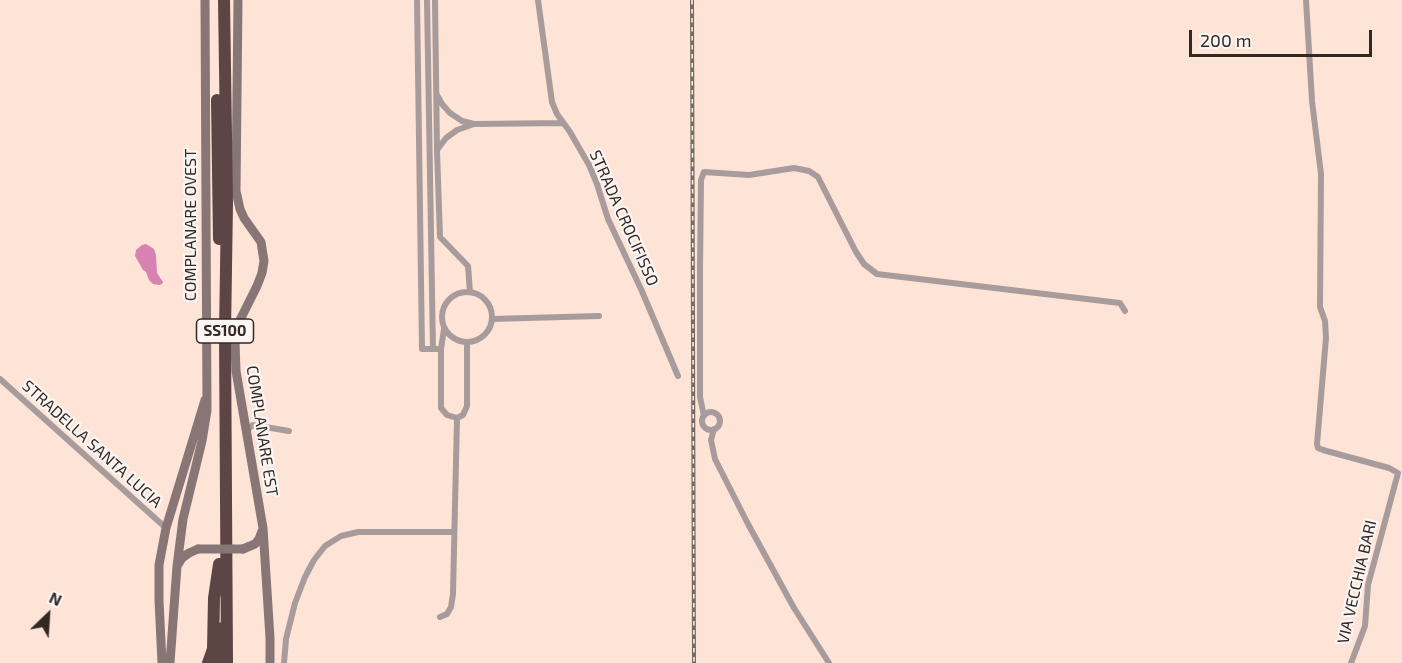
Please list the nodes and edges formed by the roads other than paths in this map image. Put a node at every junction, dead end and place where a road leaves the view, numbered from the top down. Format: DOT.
graph roads {
  1 [pos="205,0"];
  2 [pos="216,0"];
  3 [pos="224,0"];
  4 [pos="238,0"];
  5 [pos="417,0"];
  6 [pos="427,0"];
  7 [pos="435,0"];
  8 [pos="538,0"];
  9 [pos="1306,0"];
  10 [pos="437,95"];
  11 [pos="563,123"];
  12 [pos="474,124"];
  13 [pos="437,150"];
  14 [pos="470,292"];
  15 [pos="1125,311"];
  16 [pos="599,316"];
  17 [pos="492,319"];
  18 [pos="444,329"];
  19 [pos="466,343"];
  20 [pos="433,349"];
  21 [pos="441,349"];
  22 [pos="678,376"];
  23 [pos="0,379"];
  24 [pos="207,392"];
  25 [pos="700,397"];
  26 [pos="715,412"];
  27 [pos="704,416"];
  28 [pos="457,418"];
  29 [pos="706,428"];
  30 [pos="714,429"];
  31 [pos="289,431"];
  32 [pos="247,433"];
  33 [pos="713,452"];
  34 [pos="166,528"];
  35 [pos="263,528"];
  36 [pos="454,532"];
  37 [pos="180,536"];
  38 [pos="198,549"];
  39 [pos="243,549"];
  40 [pos="266,562"];
  41 [pos="219,564"];
  42 [pos="177,566"];
  43 [pos="440,617"];
  44 [pos="162,663"];
  45 [pos="170,663"];
  46 [pos="208,663"];
  47 [pos="218,663"];
  48 [pos="227,663"];
  49 [pos="270,663"];
  50 [pos="284,663"];
  51 [pos="829,663"];
  52 [pos="1351,663"];
  1 -- 24 [label="main road, COMPLANARE OVEST"];
  2 -- 41 [label="highway, SS100"];
  3 -- 48 [label="highway, SS100"];
  4 -- 32 [label="main road, COMPLANARE EST"];
  5 -- 20 [label="street"];
  6 -- 20 [label="street"];
  7 -- 10 [label="street"];
  8 -- 11 [label="street, STRADA CROCIFISSO"];
  9 -- 52 [label="street, VIA VECCHIA BARI"];
  10 -- 12 [label="street"];
  10 -- 13 [label="street"];
  11 -- 12 [label="street"];
  11 -- 22 [label="street, STRADA CROCIFISSO"];
  12 -- 13 [label="street"];
  13 -- 14 [label="street"];
  14 -- 17 [label="street"];
  14 -- 18 [label="street"];
  15 -- 25 [label="street"];
  16 -- 17 [label="street"];
  17 -- 19 [label="street"];
  18 -- 19 [label="street"];
  18 -- 21 [label="street"];
  19 -- 28 [label="street"];
  20 -- 21 [label="street"];
  21 -- 28 [label="street"];
  23 -- 34 [label="street, STRADELLA SANTA LUCIA"];
  24 -- 34 [label="main road"];
  24 -- 37 [label="main road, COMPLANARE OVEST"];
  25 -- 26 [label="street"];
  25 -- 27 [label="street"];
  26 -- 27 [label="street"];
  26 -- 30 [label="street"];
  27 -- 29 [label="street"];
  28 -- 36 [label="street"];
  29 -- 30 [label="street"];
  29 -- 33 [label="street"];
  30 -- 33 [label="street"];
  31 -- 32 [label="street"];
  32 -- 35 [label="main road, COMPLANARE EST"];
  33 -- 51 [label="street"];
  34 -- 44 [label="main road"];
  35 -- 39 [label="main road"];
  35 -- 40 [label="main road, COMPLANARE EST"];
  36 -- 43 [label="street"];
  36 -- 50 [label="street"];
  37 -- 38 [label="main road"];
  37 -- 42 [label="main road, COMPLANARE OVEST"];
  38 -- 39 [label="main road, bridge"];
  38 -- 42 [label="main road"];
  39 -- 40 [label="main road"];
  40 -- 49 [label="main road, COMPLANARE EST"];
  41 -- 46 [label="highway, SS100"];
  41 -- 47 [label="highway, SS100"];
  42 -- 45 [label="main road, COMPLANARE OVEST"];
}
